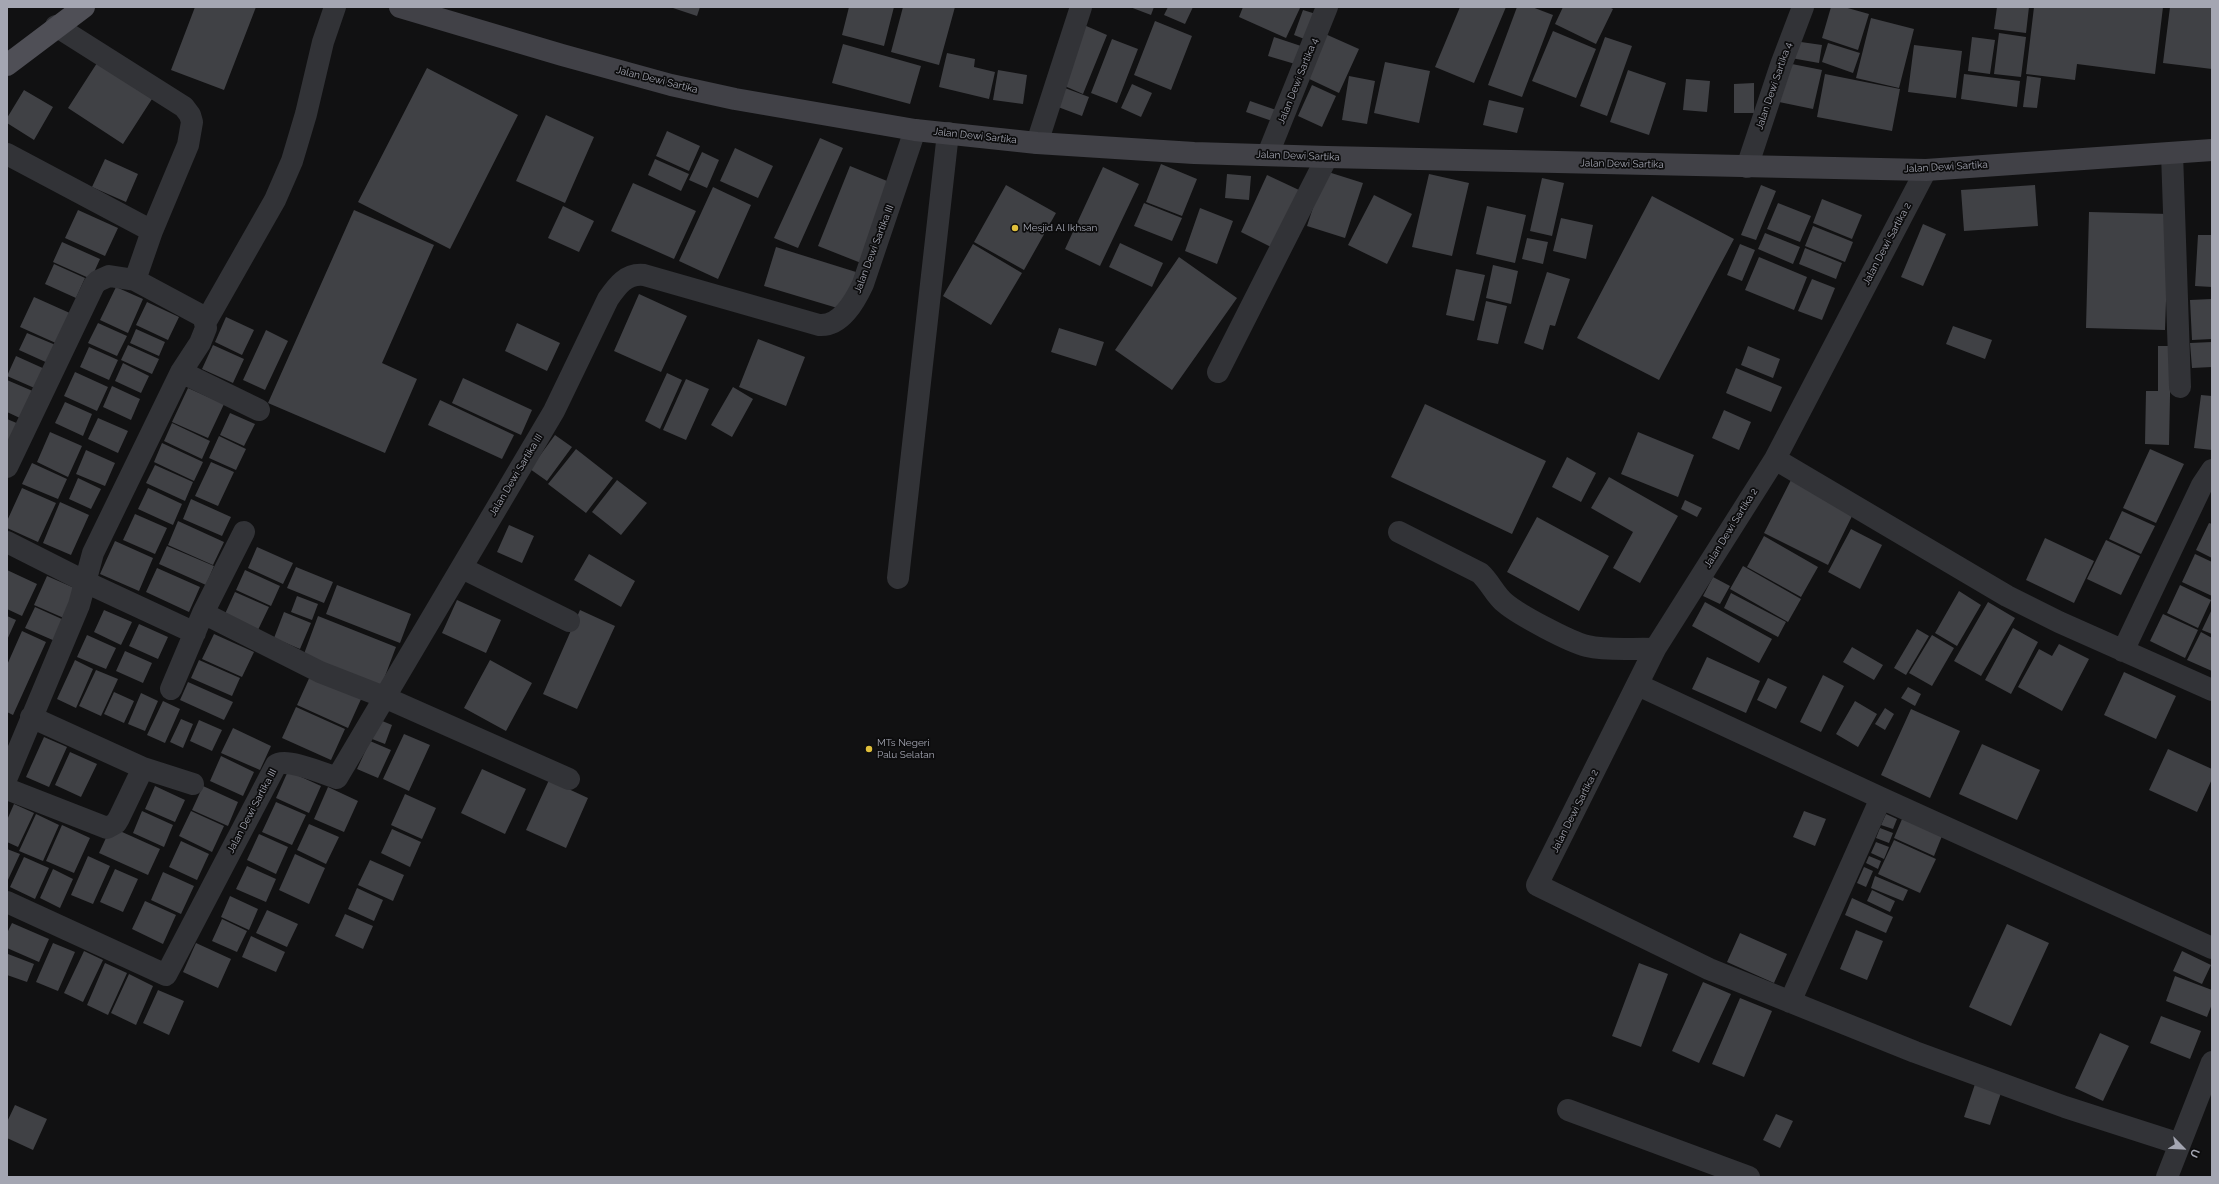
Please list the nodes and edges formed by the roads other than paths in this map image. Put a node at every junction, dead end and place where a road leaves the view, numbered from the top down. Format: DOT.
graph roads {
  1 [pos="84,7"];
  2 [pos="335,7"];
  3 [pos="400,7"];
  4 [pos="1081,7"];
  5 [pos="1327,7"];
  6 [pos="1803,7"];
  7 [pos="56,26"];
  8 [pos="7,65"];
  9 [pos="915,130"];
  10 [pos="948,133"];
  11 [pos="1036,143"];
  12 [pos="2212,150"];
  13 [pos="2172,153"];
  14 [pos="7,154"];
  15 [pos="1268,154"];
  16 [pos="1327,157"];
  17 [pos="1747,167"];
  18 [pos="1926,170"];
  19 [pos="152,231"];
  20 [pos="135,280"];
  21 [pos="206,323"];
  22 [pos="181,372"];
  23 [pos="1218,372"];
  24 [pos="2180,387"];
  25 [pos="259,410"];
  26 [pos="1775,459"];
  27 [pos="7,467"];
  28 [pos="2212,470"];
  29 [pos="244,532"];
  30 [pos="1399,532"];
  31 [pos="7,542"];
  32 [pos="462,568"];
  33 [pos="898,578"];
  34 [pos="84,582"];
  35 [pos="204,614"];
  36 [pos="569,621"];
  37 [pos="195,633"];
  38 [pos="1655,649"];
  39 [pos="2123,651"];
  40 [pos="1638,685"];
  41 [pos="171,689"];
  42 [pos="2212,690"];
  43 [pos="384,697"];
  44 [pos="32,718"];
  45 [pos="143,768"];
  46 [pos="7,777"];
  47 [pos="569,779"];
  48 [pos="193,784"];
  49 [pos="7,790"];
  50 [pos="1881,798"];
  51 [pos="9,907"];
  52 [pos="2212,948"];
  53 [pos="1790,1002"];
  54 [pos="2212,1062"];
  55 [pos="1568,1110"];
  56 [pos="2180,1144"];
  57 [pos="1749,1177"];
  58 [pos="2167,1177"];
  1 -- 7 [label="main road"];
  2 -- 21 [label="street"];
  3 -- 9 [label="main road, Jalan Dewi Sartika"];
  4 -- 11 [label="street"];
  5 -- 15 [label="street, Jalan Dewi Sartika 4"];
  6 -- 17 [label="street, Jalan Dewi Sartika 4"];
  7 -- 8 [label="main road"];
  7 -- 19 [label="street"];
  9 -- 10 [label="main road, Jalan Dewi Sartika"];
  9 -- 32 [label="street, Jalan Dewi Sartika III"];
  10 -- 11 [label="main road, Jalan Dewi Sartika"];
  10 -- 33 [label="street"];
  11 -- 15 [label="main road, Jalan Dewi Sartika"];
  12 -- 13 [label="main road, Jalan Dewi Sartika"];
  13 -- 18 [label="main road, Jalan Dewi Sartika"];
  13 -- 24 [label="street"];
  14 -- 19 [label="street"];
  15 -- 16 [label="main road, Jalan Dewi Sartika"];
  16 -- 17 [label="main road, Jalan Dewi Sartika"];
  16 -- 23 [label="street"];
  17 -- 18 [label="main road, Jalan Dewi Sartika"];
  18 -- 26 [label="street, Jalan Dewi Sartika 2"];
  19 -- 20 [label="street"];
  20 -- 21 [label="street"];
  20 -- 27 [label="street"];
  21 -- 22 [label="street"];
  22 -- 25 [label="street"];
  22 -- 34 [label="street"];
  26 -- 38 [label="street, Jalan Dewi Sartika 2"];
  26 -- 39 [label="street"];
  28 -- 39 [label="street"];
  29 -- 35 [label="street"];
  30 -- 38 [label="street"];
  31 -- 34 [label="street"];
  32 -- 36 [label="street"];
  32 -- 43 [label="street, Jalan Dewi Sartika III"];
  34 -- 37 [label="street"];
  34 -- 44 [label="street"];
  35 -- 37 [label="street"];
  35 -- 43 [label="street"];
  37 -- 41 [label="street"];
  38 -- 40 [label="street, Jalan Dewi Sartika 2"];
  39 -- 42 [label="street"];
  40 -- 50 [label="street"];
  40 -- 53 [label="street, Jalan Dewi Sartika 2"];
  43 -- 47 [label="street"];
  43 -- 51 [label="street, Jalan Dewi Sartika III"];
  44 -- 45 [label="street"];
  44 -- 46 [label="street"];
  45 -- 48 [label="street"];
  45 -- 49 [label="street"];
  50 -- 52 [label="street"];
  50 -- 53 [label="street"];
  53 -- 56 [label="street"];
  54 -- 56 [label="street"];
  55 -- 57 [label="street"];
  56 -- 58 [label="street"];
}
